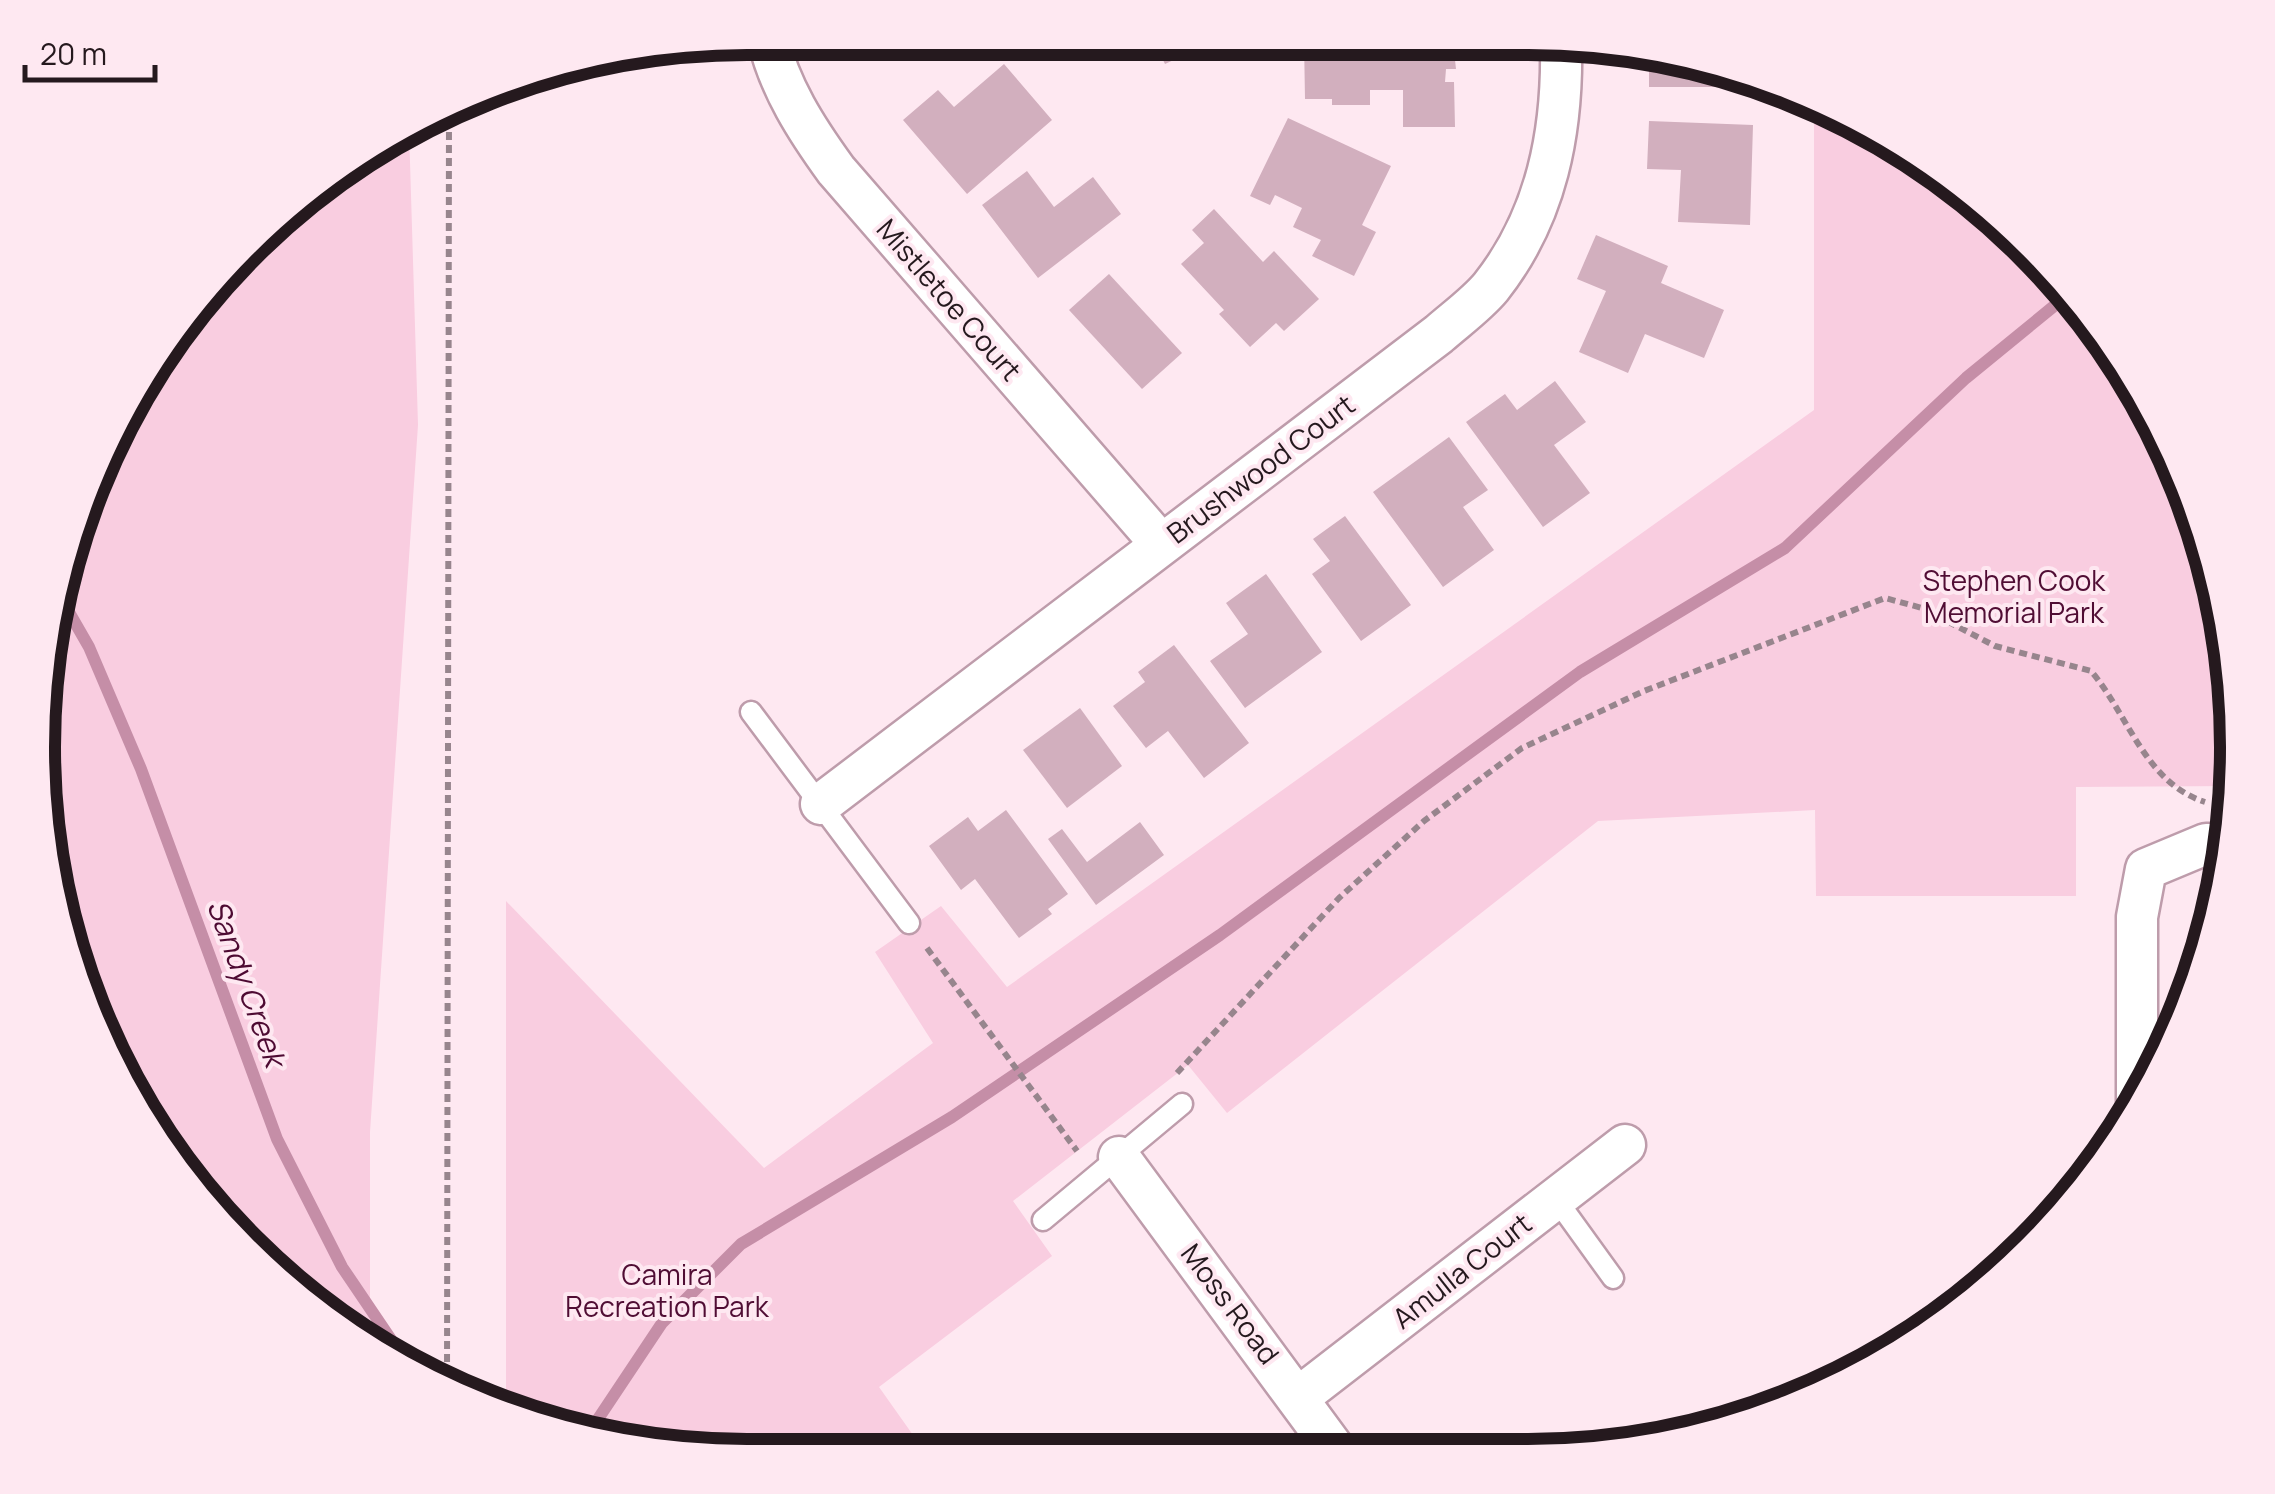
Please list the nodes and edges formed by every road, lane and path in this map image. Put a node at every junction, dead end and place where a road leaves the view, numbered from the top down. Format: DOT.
graph roads {
  1 [pos="774,55"];
  2 [pos="1560,56"];
  3 [pos="449,122"];
  4 [pos="1160,544"];
  5 [pos="750,712"];
  6 [pos="820,804"];
  7 [pos="2214,833"];
  8 [pos="2213,846"];
  9 [pos="908,923"];
  10 [pos="2137,1075"];
  11 [pos="1164,1084"];
  12 [pos="1182,1104"];
  13 [pos="1055,1121"];
  14 [pos="1625,1145"];
  15 [pos="1106,1149"];
  16 [pos="1079,1153"];
  17 [pos="1556,1199"];
  18 [pos="1044,1220"];
  19 [pos="1613,1278"];
  20 [pos="447,1371"];
  21 [pos="1299,1396"];
  22 [pos="1328,1439"];
  1 -- 4 [label="street, Mistletoe Court"];
  2 -- 4 [label="street, Brushwood Court"];
  3 -- 20 [label="path"];
  4 -- 6 [label="street, Brushwood Court"];
  5 -- 6 [label="lane"];
  6 -- 9 [label="lane"];
  7 -- 11 [label="path"];
  8 -- 10 [label="street"];
  9 -- 13 [label="path"];
  12 -- 15 [label="lane"];
  14 -- 17 [label="street, Amulla Court"];
  15 -- 16 [label="path"];
  15 -- 18 [label="lane"];
  15 -- 21 [label="street, Moss Road"];
  17 -- 19 [label="lane"];
  17 -- 21 [label="street, Amulla Court"];
  21 -- 22 [label="street, Moss Road"];
}
